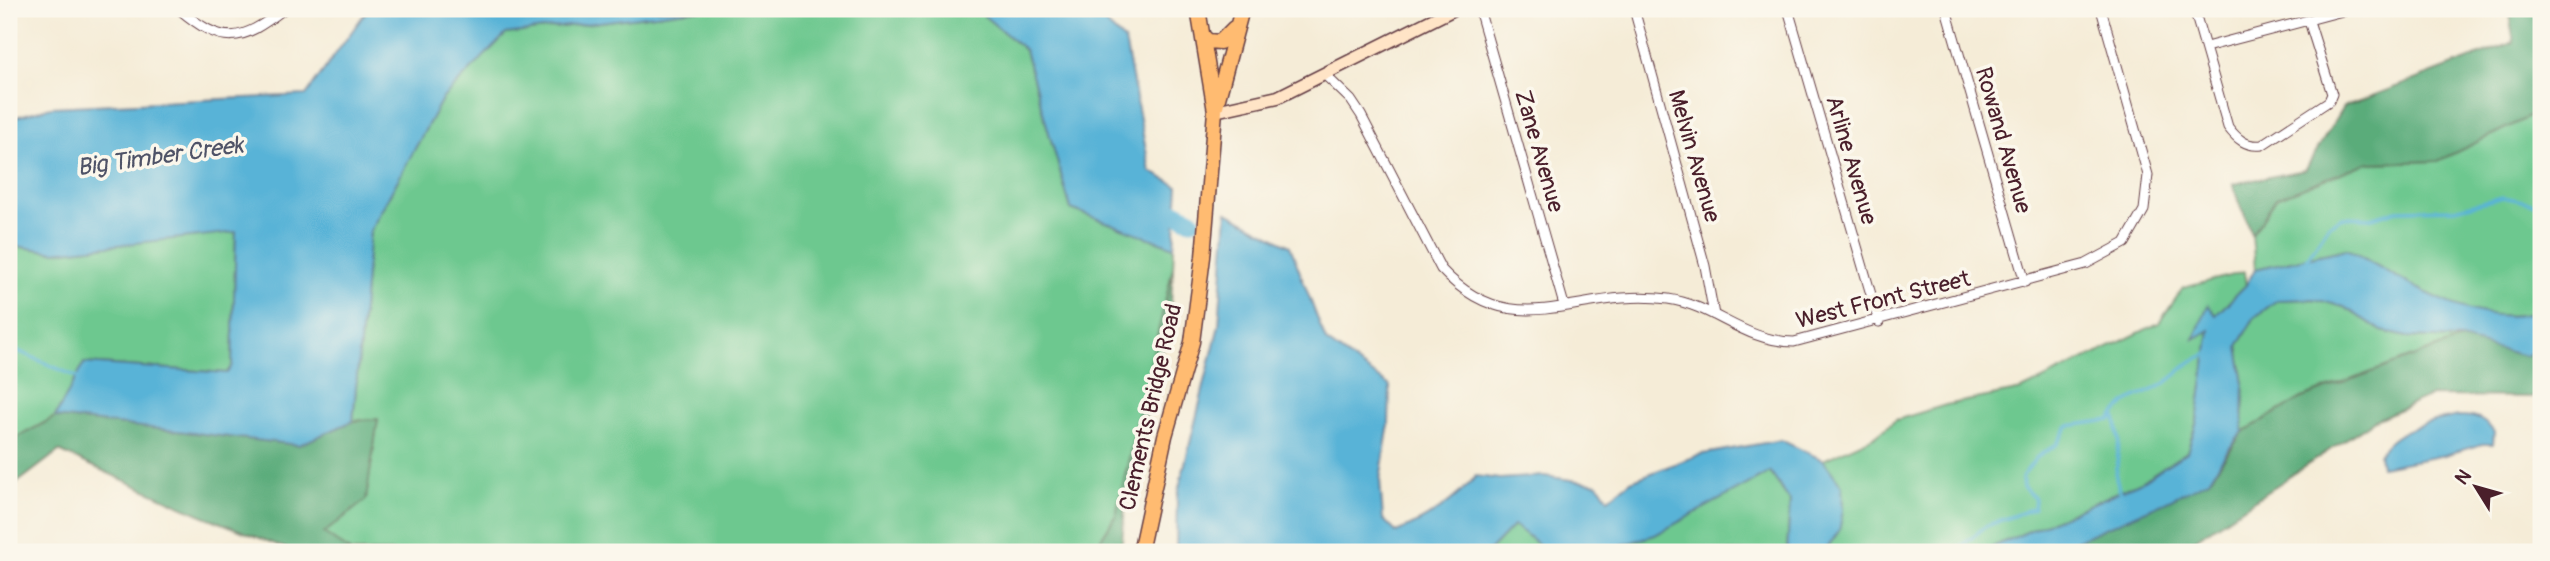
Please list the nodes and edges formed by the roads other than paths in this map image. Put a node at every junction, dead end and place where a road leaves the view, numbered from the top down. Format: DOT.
graph roads {
  1 [pos="179,9"];
  2 [pos="284,9"];
  3 [pos="1198,9"];
  4 [pos="1242,9"];
  5 [pos="1454,9"];
  6 [pos="1479,9"];
  7 [pos="1634,9"];
  8 [pos="1788,9"];
  9 [pos="1946,9"];
  10 [pos="2101,9"];
  11 [pos="2194,9"];
  12 [pos="2350,9"];
  13 [pos="2309,21"];
  14 [pos="1238,24"];
  15 [pos="1203,36"];
  16 [pos="2206,47"];
  17 [pos="1324,74"];
  18 [pos="1215,111"];
  19 [pos="2025,282"];
  20 [pos="1564,305"];
  21 [pos="1714,315"];
  22 [pos="1879,322"];
  23 [pos="1140,552"];
  1 -- 2 [label="street"];
  3 -- 15 [label="main road"];
  4 -- 14 [label="main road"];
  5 -- 17 [label="street"];
  6 -- 20 [label="street, Zane Avenue"];
  7 -- 21 [label="street, Melvin Avenue"];
  8 -- 22 [label="street, Arline Avenue"];
  9 -- 19 [label="street, Rowand Avenue"];
  10 -- 19 [label="street, West Front Street"];
  11 -- 16 [label="street"];
  12 -- 13 [label="street"];
  13 -- 16 [label="street"];
  13 -- 16 [label="street"];
  14 -- 15 [label="main road"];
  14 -- 18 [label="main road"];
  15 -- 18 [label="main road"];
  17 -- 18 [label="street"];
  17 -- 20 [label="street, West Front Street"];
  18 -- 23 [label="main road, Clements Bridge Road"];
  19 -- 22 [label="street, West Front Street"];
  20 -- 21 [label="street, West Front Street"];
  21 -- 22 [label="street, West Front Street"];
}
